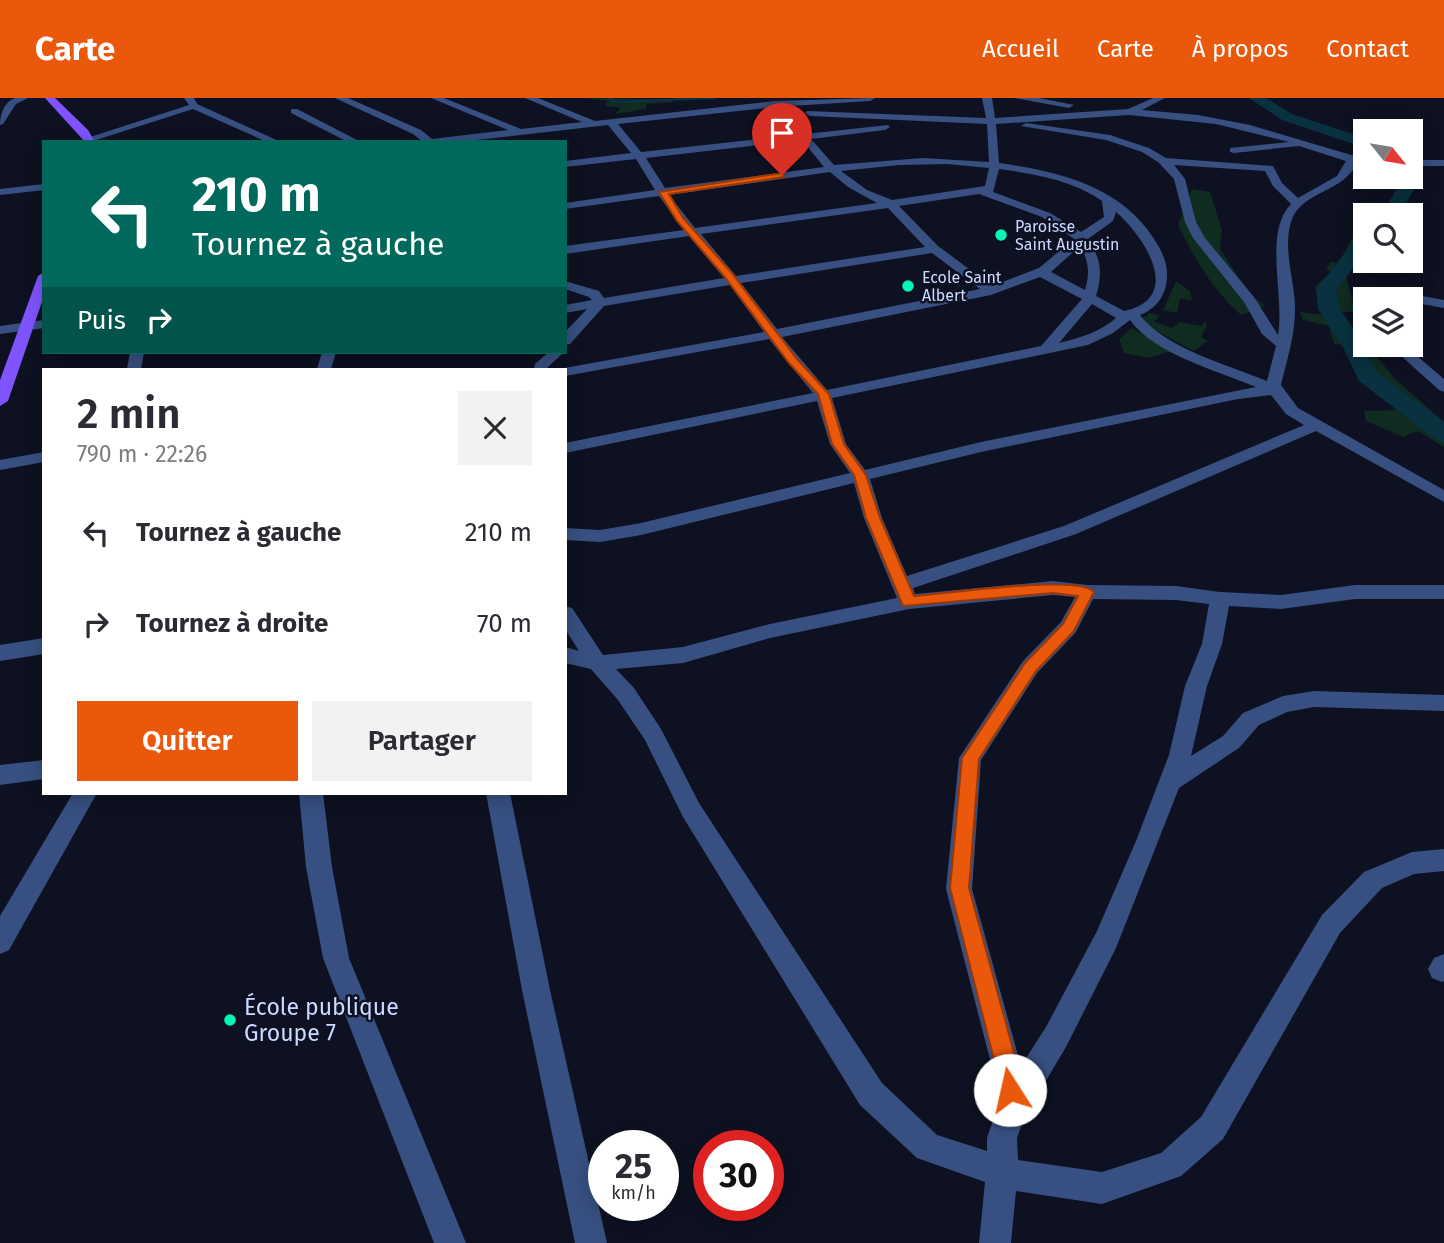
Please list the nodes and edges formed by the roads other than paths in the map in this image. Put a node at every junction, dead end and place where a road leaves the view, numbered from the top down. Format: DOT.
graph roads {
  1 [pos="23,98"];
  2 [pos="50,98"];
  3 [pos="340,98"];
  4 [pos="436,98"];
  5 [pos="530,98"];
  6 [pos="870,98"];
  7 [pos="988,98"];
  8 [pos="1019,98"];
  9 [pos="1160,98"];
  10 [pos="191,102"];
  11 [pos="735,108"];
  12 [pos="294,111"];
  13 [pos="1130,112"];
  14 [pos="994,120"];
  15 [pos="957,121"];
  16 [pos="0,122"];
  17 [pos="611,122"];
  18 [pos="594,124"];
  19 [pos="518,131"];
  20 [pos="805,136"];
  21 [pos="89,140"];
  22 [pos="272,140"];
  23 [pos="352,140"];
  24 [pos="427,140"];
  25 [pos="445,140"];
  26 [pos="1307,144"];
  27 [pos="1234,150"];
  28 [pos="639,156"];
  29 [pos="1353,159"];
  30 [pos="1163,161"];
  31 [pos="1423,163"];
  32 [pos="1444,163"];
  33 [pos="567,164"];
  34 [pos="992,166"];
  35 [pos="1353,166"];
  36 [pos="830,169"];
  37 [pos="42,187"];
  38 [pos="0,192"];
  39 [pos="663,192"];
  40 [pos="983,192"];
  41 [pos="1107,199"];
  42 [pos="891,204"];
  43 [pos="1297,204"];
  44 [pos="567,206"];
  45 [pos="690,232"];
  46 [pos="1082,236"];
  47 [pos="930,245"];
  48 [pos="567,250"];
  49 [pos="1041,272"];
  50 [pos="730,277"];
  51 [pos="42,281"];
  52 [pos="567,286"];
  53 [pos="991,291"];
  54 [pos="567,299"];
  55 [pos="597,299"];
  56 [pos="1089,299"];
  57 [pos="1423,300"];
  58 [pos="1444,304"];
  59 [pos="567,308"];
  60 [pos="1132,313"];
  61 [pos="42,324"];
  62 [pos="24,327"];
  63 [pos="0,330"];
  64 [pos="771,334"];
  65 [pos="567,338"];
  66 [pos="1284,345"];
  67 [pos="1046,349"];
  68 [pos="1410,357"];
  69 [pos="567,372"];
  70 [pos="1444,387"];
  71 [pos="1275,390"];
  72 [pos="823,394"];
  73 [pos="0,401"];
  74 [pos="1317,425"];
  75 [pos="567,448"];
  76 [pos="42,457"];
  77 [pos="0,465"];
  78 [pos="860,475"];
  79 [pos="1444,497"];
  80 [pos="567,534"];
  81 [pos="1087,592"];
  82 [pos="1444,592"];
  83 [pos="905,593"];
  84 [pos="1220,598"];
  85 [pos="567,616"];
  86 [pos="42,646"];
  87 [pos="0,653"];
  88 [pos="567,655"];
  89 [pos="598,663"];
  90 [pos="1444,703"];
  91 [pos="42,769"];
  92 [pos="0,775"];
  93 [pos="1170,782"];
  94 [pos="81,795"];
  95 [pos="311,795"];
  96 [pos="498,795"];
  97 [pos="1444,860"];
  98 [pos="0,941"];
  99 [pos="1012,1110"];
  100 [pos="1002,1172"];
  101 [pos="450,1243"];
  102 [pos="591,1243"];
  103 [pos="995,1243"];
  1 -- 16 [label="street"];
  2 -- 21 [label="main road"];
  3 -- 24 [label="street"];
  4 -- 19 [label="street"];
  5 -- 18 [label="street"];
  6 -- 11 [label="street"];
  7 -- 14 [label="street"];
  8 -- 13 [label="street"];
  9 -- 13 [label="street"];
  10 -- 21 [label="street"];
  10 -- 22 [label="street"];
  11 -- 15 [label="street"];
  11 -- 17 [label="street"];
  12 -- 23 [label="street"];
  13 -- 14 [label="street"];
  13 -- 26 [label="street"];
  14 -- 15 [label="street"];
  14 -- 30 [label="street"];
  14 -- 34 [label="street"];
  15 -- 20 [label="street"];
  17 -- 18 [label="street"];
  17 -- 28 [label="street"];
  18 -- 19 [label="street"];
  19 -- 25 [label="street"];
  20 -- 28 [label="street"];
  20 -- 36 [label="street"];
  26 -- 27 [label="street"];
  26 -- 29 [label="street"];
  28 -- 33 [label="street"];
  28 -- 39 [label="street"];
  30 -- 43 [label="street"];
  30 -- 66 [label="street"];
  31 -- 32 [label="street"];
  34 -- 36 [label="street"];
  34 -- 40 [label="street"];
  34 -- 41 [label="street"];
  35 -- 43 [label="street"];
  36 -- 39 [label="street"];
  36 -- 42 [label="street"];
  37 -- 38 [label="street"];
  39 -- 44 [label="street"];
  39 -- 45 [label="street"];
  40 -- 42 [label="street"];
  40 -- 46 [label="street"];
  41 -- 46 [label="street"];
  41 -- 60 [label="street"];
  42 -- 45 [label="street"];
  42 -- 47 [label="street"];
  43 -- 66 [label="street"];
  45 -- 48 [label="street"];
  45 -- 50 [label="street"];
  46 -- 49 [label="street"];
  46 -- 56 [label="street"];
  47 -- 50 [label="street"];
  47 -- 53 [label="street"];
  49 -- 53 [label="street"];
  49 -- 56 [label="street"];
  50 -- 55 [label="street"];
  50 -- 64 [label="street"];
  51 -- 62 [label="main road"];
  52 -- 55 [label="street"];
  53 -- 64 [label="street"];
  54 -- 55 [label="street"];
  55 -- 59 [label="street"];
  55 -- 65 [label="street"];
  56 -- 60 [label="street"];
  56 -- 67 [label="street"];
  57 -- 58 [label="street"];
  60 -- 67 [label="street"];
  60 -- 71 [label="street"];
  61 -- 62 [label="street"];
  62 -- 63 [label="street"];
  62 -- 73 [label="main road"];
  64 -- 69 [label="street"];
  64 -- 72 [label="street"];
  66 -- 71 [label="street"];
  67 -- 72 [label="street"];
  68 -- 70 [label="street"];
  71 -- 74 [label="street"];
  71 -- 78 [label="street"];
  72 -- 75 [label="street"];
  72 -- 78 [label="street"];
  74 -- 79 [label="street"];
  74 -- 83 [label="street"];
  76 -- 77 [label="street"];
  78 -- 80 [label="street"];
  78 -- 83 [label="street"];
  81 -- 83 [label="street"];
  81 -- 84 [label="street"];
  81 -- 99 [label="street"];
  82 -- 84 [label="street"];
  83 -- 89 [label="street"];
  84 -- 93 [label="street"];
  85 -- 89 [label="street"];
  86 -- 87 [label="street"];
  88 -- 89 [label="street"];
  89 -- 100 [label="street"];
  90 -- 93 [label="street"];
  91 -- 92 [label="street"];
  93 -- 99 [label="street"];
  94 -- 98 [label="street"];
  95 -- 101 [label="street"];
  96 -- 102 [label="street"];
  97 -- 100 [label="street"];
  99 -- 100 [label="street"];
  100 -- 103 [label="street"];
}
